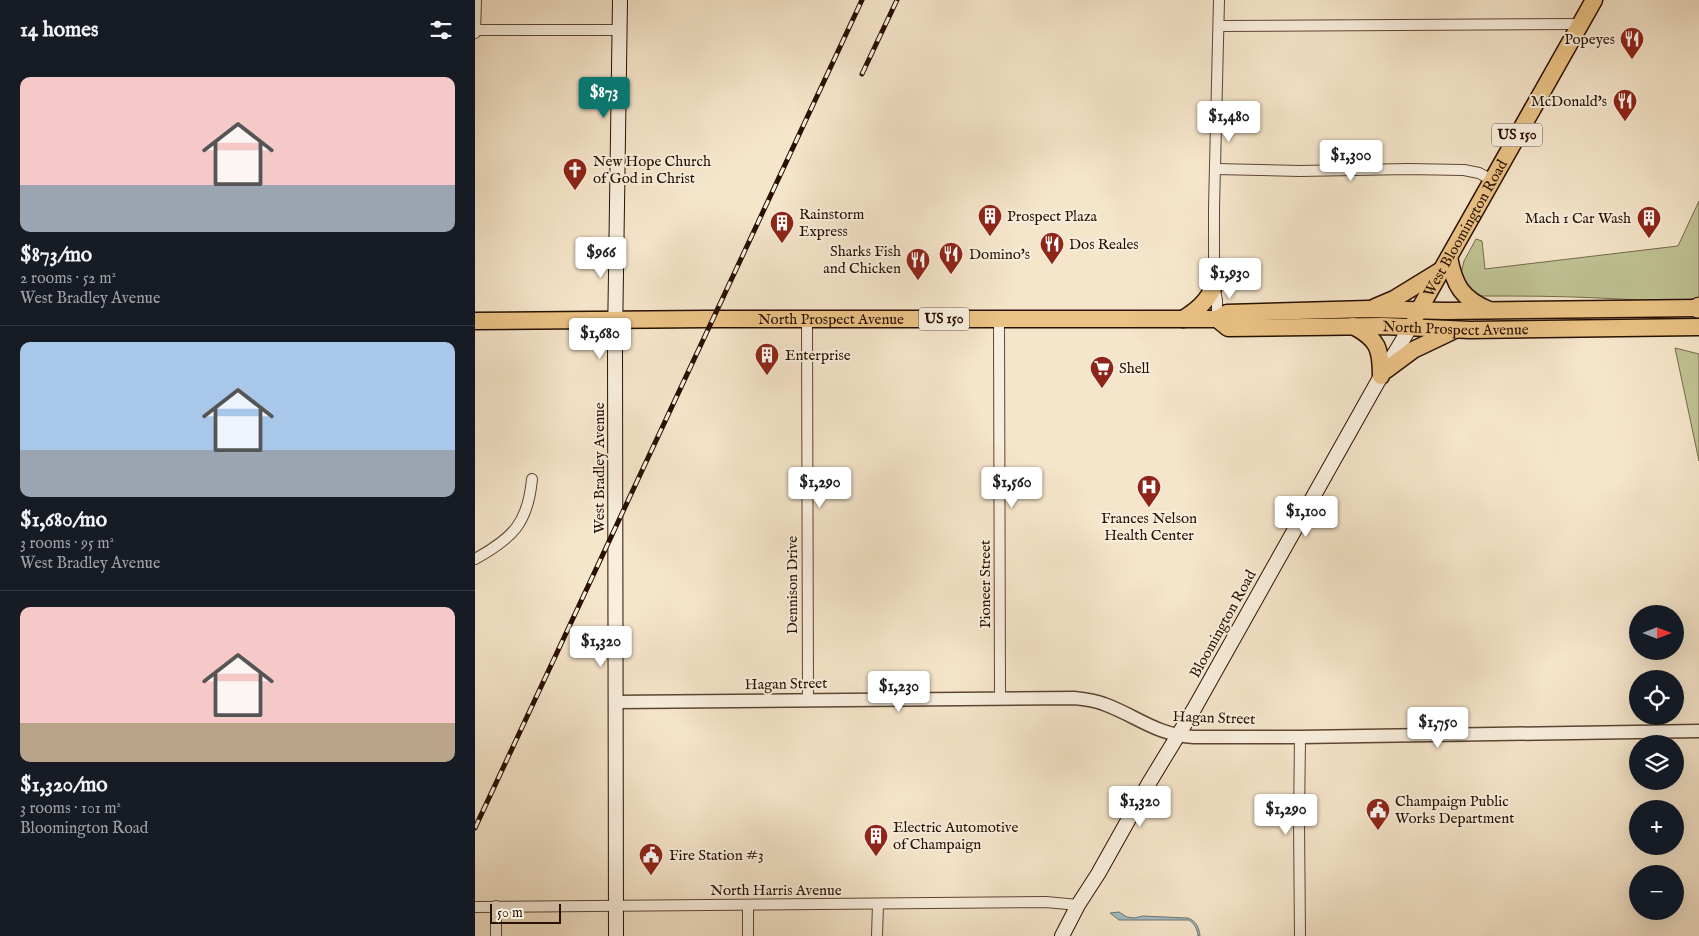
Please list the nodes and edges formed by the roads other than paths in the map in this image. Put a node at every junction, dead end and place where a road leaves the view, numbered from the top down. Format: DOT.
graph roads {
  1 [pos="476,0"];
  2 [pos="621,0"];
  3 [pos="1219,0"];
  4 [pos="1593,0"];
  5 [pos="1581,24"];
  6 [pos="1219,26"];
  7 [pos="620,30"];
  8 [pos="475,31"];
  9 [pos="1215,169"];
  10 [pos="1492,180"];
  11 [pos="1445,263"];
  12 [pos="1214,286"];
  13 [pos="1699,308"];
  14 [pos="1368,309"];
  15 [pos="1419,311"];
  16 [pos="1491,311"];
  17 [pos="1217,318"];
  18 [pos="807,319"];
  19 [pos="999,319"];
  20 [pos="1183,319"];
  21 [pos="615,320"];
  22 [pos="475,321"];
  23 [pos="1353,326"];
  24 [pos="1411,326"];
  25 [pos="1699,328"];
  26 [pos="1457,329"];
  27 [pos="1383,373"];
  28 [pos="532,479"];
  29 [pos="475,559"];
  30 [pos="1000,699"];
  31 [pos="808,700"];
  32 [pos="616,702"];
  33 [pos="1699,731"];
  34 [pos="1177,736"];
  35 [pos="1300,738"];
  36 [pos="878,904"];
  37 [pos="1078,904"];
  38 [pos="475,906"];
  39 [pos="496,906"];
  40 [pos="616,906"];
  41 [pos="748,906"];
  42 [pos="496,936"];
  43 [pos="616,936"];
  44 [pos="748,936"];
  45 [pos="877,936"];
  46 [pos="1061,936"];
  47 [pos="1300,936"];
  1 -- 8 [label="street"];
  2 -- 7 [label="main road, West Bradley Avenue"];
  3 -- 6 [label="street"];
  4 -- 5 [label="main road, West Bloomington Road / US 150"];
  5 -- 6 [label="street"];
  5 -- 10 [label="main road, West Bloomington Road / US 150"];
  6 -- 9 [label="street"];
  7 -- 8 [label="street"];
  7 -- 21 [label="main road, West Bradley Avenue"];
  9 -- 10 [label="street"];
  9 -- 12 [label="street"];
  10 -- 11 [label="main road, West Bloomington Road / US 150"];
  11 -- 14 [label="main road"];
  11 -- 15 [label="main road, West Bloomington Road / US 150"];
  11 -- 16 [label="main road"];
  12 -- 17 [label="street"];
  12 -- 20 [label="main road"];
  13 -- 16 [label="main road, North Prospect Avenue"];
  14 -- 15 [label="main road, North Prospect Avenue"];
  14 -- 17 [label="main road, North Prospect Avenue / US 150"];
  15 -- 16 [label="main road, North Prospect Avenue"];
  15 -- 24 [label="main road, West Bloomington Road / US 150"];
  17 -- 20 [label="main road, North Prospect Avenue / US 150"];
  17 -- 23 [label="main road, North Prospect Avenue / US 150"];
  18 -- 19 [label="main road, North Prospect Avenue / US 150"];
  18 -- 21 [label="main road, North Prospect Avenue / US 150"];
  18 -- 31 [label="street, Dennison Drive"];
  19 -- 20 [label="main road, North Prospect Avenue / US 150"];
  19 -- 30 [label="street, Pioneer Street"];
  21 -- 22 [label="main road, North Prospect Avenue / US 150"];
  21 -- 32 [label="main road, West Bradley Avenue"];
  23 -- 24 [label="main road, North Prospect Avenue / US 150"];
  23 -- 27 [label="main road"];
  24 -- 26 [label="main road, North Prospect Avenue"];
  24 -- 27 [label="main road, Bloomington Road"];
  25 -- 26 [label="main road, North Prospect Avenue"];
  26 -- 27 [label="main road"];
  27 -- 34 [label="main road, Bloomington Road"];
  28 -- 29 [label="street"];
  30 -- 31 [label="street, Hagan Street"];
  30 -- 34 [label="street, Hagan Street"];
  31 -- 32 [label="street, Hagan Street"];
  32 -- 40 [label="main road, West Bradley Avenue"];
  33 -- 35 [label="street, Hagan Street"];
  34 -- 35 [label="street, Hagan Street"];
  34 -- 37 [label="main road, Bloomington Road"];
  35 -- 47 [label="street"];
  36 -- 37 [label="street, North Harris Avenue"];
  36 -- 41 [label="street, North Harris Avenue"];
  36 -- 45 [label="street"];
  37 -- 46 [label="main road, Bloomington Road"];
  38 -- 39 [label="street, North Harris Avenue"];
  39 -- 40 [label="street, North Harris Avenue"];
  39 -- 42 [label="street"];
  40 -- 41 [label="street, North Harris Avenue"];
  40 -- 43 [label="main road, West Bradley Avenue"];
  41 -- 44 [label="street"];
}
